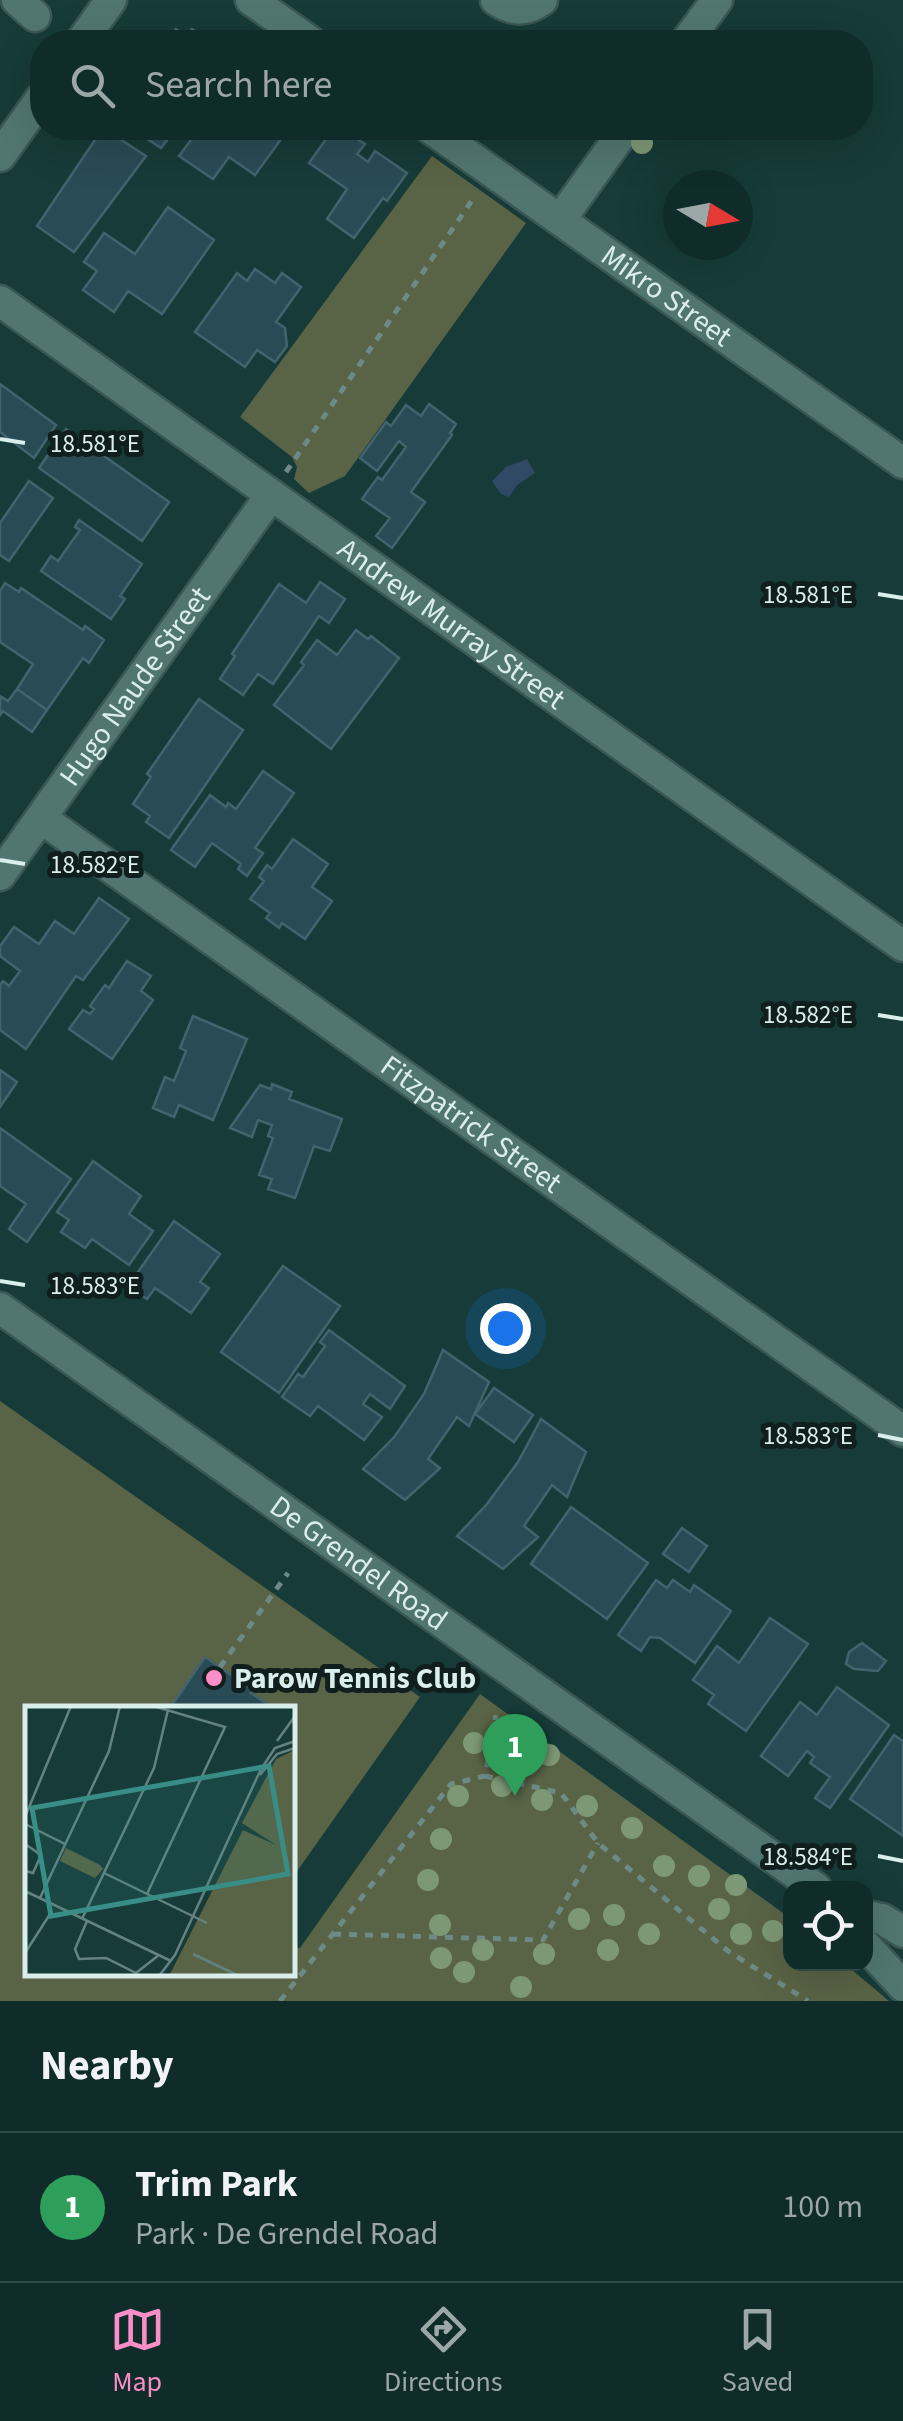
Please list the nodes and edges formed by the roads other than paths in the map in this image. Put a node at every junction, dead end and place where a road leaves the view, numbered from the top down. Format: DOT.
graph roads {
  1 [pos="111,0"];
  2 [pos="251,0"];
  3 [pos="496,0"];
  4 [pos="542,0"];
  5 [pos="717,0"];
  6 [pos="90,30"];
  7 [pos="294,30"];
  8 [pos="695,30"];
  9 [pos="30,114"];
  10 [pos="447,140"];
  11 [pos="617,140"];
  12 [pos="0,156"];
  13 [pos="560,220"];
  14 [pos="0,301"];
  15 [pos="903,462"];
  16 [pos="271,495"];
  17 [pos="40,818"];
  18 [pos="0,875"];
  19 [pos="903,946"];
  20 [pos="0,1308"];
  21 [pos="903,1431"];
  22 [pos="806,1881"];
  23 [pos="873,1917"];
  24 [pos="903,1932"];
  25 [pos="873,1954"];
  26 [pos="903,1986"];
  1 -- 6 [label="street"];
  2 -- 7 [label="street"];
  3 -- 4 [label="street"];
  5 -- 8 [label="street"];
  9 -- 12 [label="street"];
  10 -- 13 [label="street, Mikro Street"];
  11 -- 13 [label="street"];
  13 -- 15 [label="street, Mikro Street"];
  14 -- 16 [label="street, Andrew Murray Street"];
  16 -- 17 [label="street, Hugo Naude Street"];
  16 -- 19 [label="street, Andrew Murray Street"];
  17 -- 18 [label="street, Hugo Naude Street"];
  17 -- 21 [label="street, Fitzpatrick Street"];
  20 -- 22 [label="street, De Grendel Road"];
  23 -- 24 [label="street"];
  25 -- 26 [label="street"];
}
